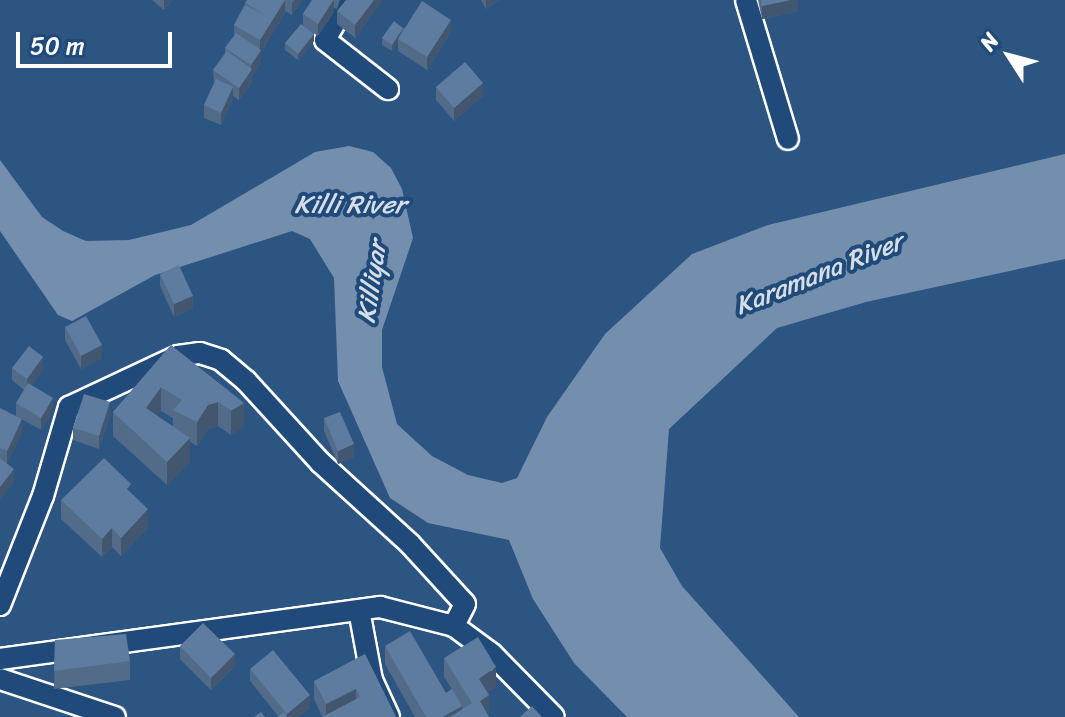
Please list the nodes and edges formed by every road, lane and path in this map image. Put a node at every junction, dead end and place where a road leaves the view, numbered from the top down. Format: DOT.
graph roads {
  1 [pos="348,0"];
  2 [pos="746,0"];
  3 [pos="388,89"];
  4 [pos="788,139"];
  5 [pos="0,605"];
  6 [pos="359,610"];
  7 [pos="454,626"];
  8 [pos="0,659"];
  9 [pos="0,679"];
  10 [pos="115,717"];
  11 [pos="389,717"];
  12 [pos="554,717"];
  1 -- 3 [label="street"];
  2 -- 4 [label="street"];
  5 -- 7 [label="street"];
  6 -- 7 [label="street"];
  6 -- 8 [label="street"];
  6 -- 11 [label="street"];
  7 -- 12 [label="street"];
  9 -- 10 [label="street"];
}
